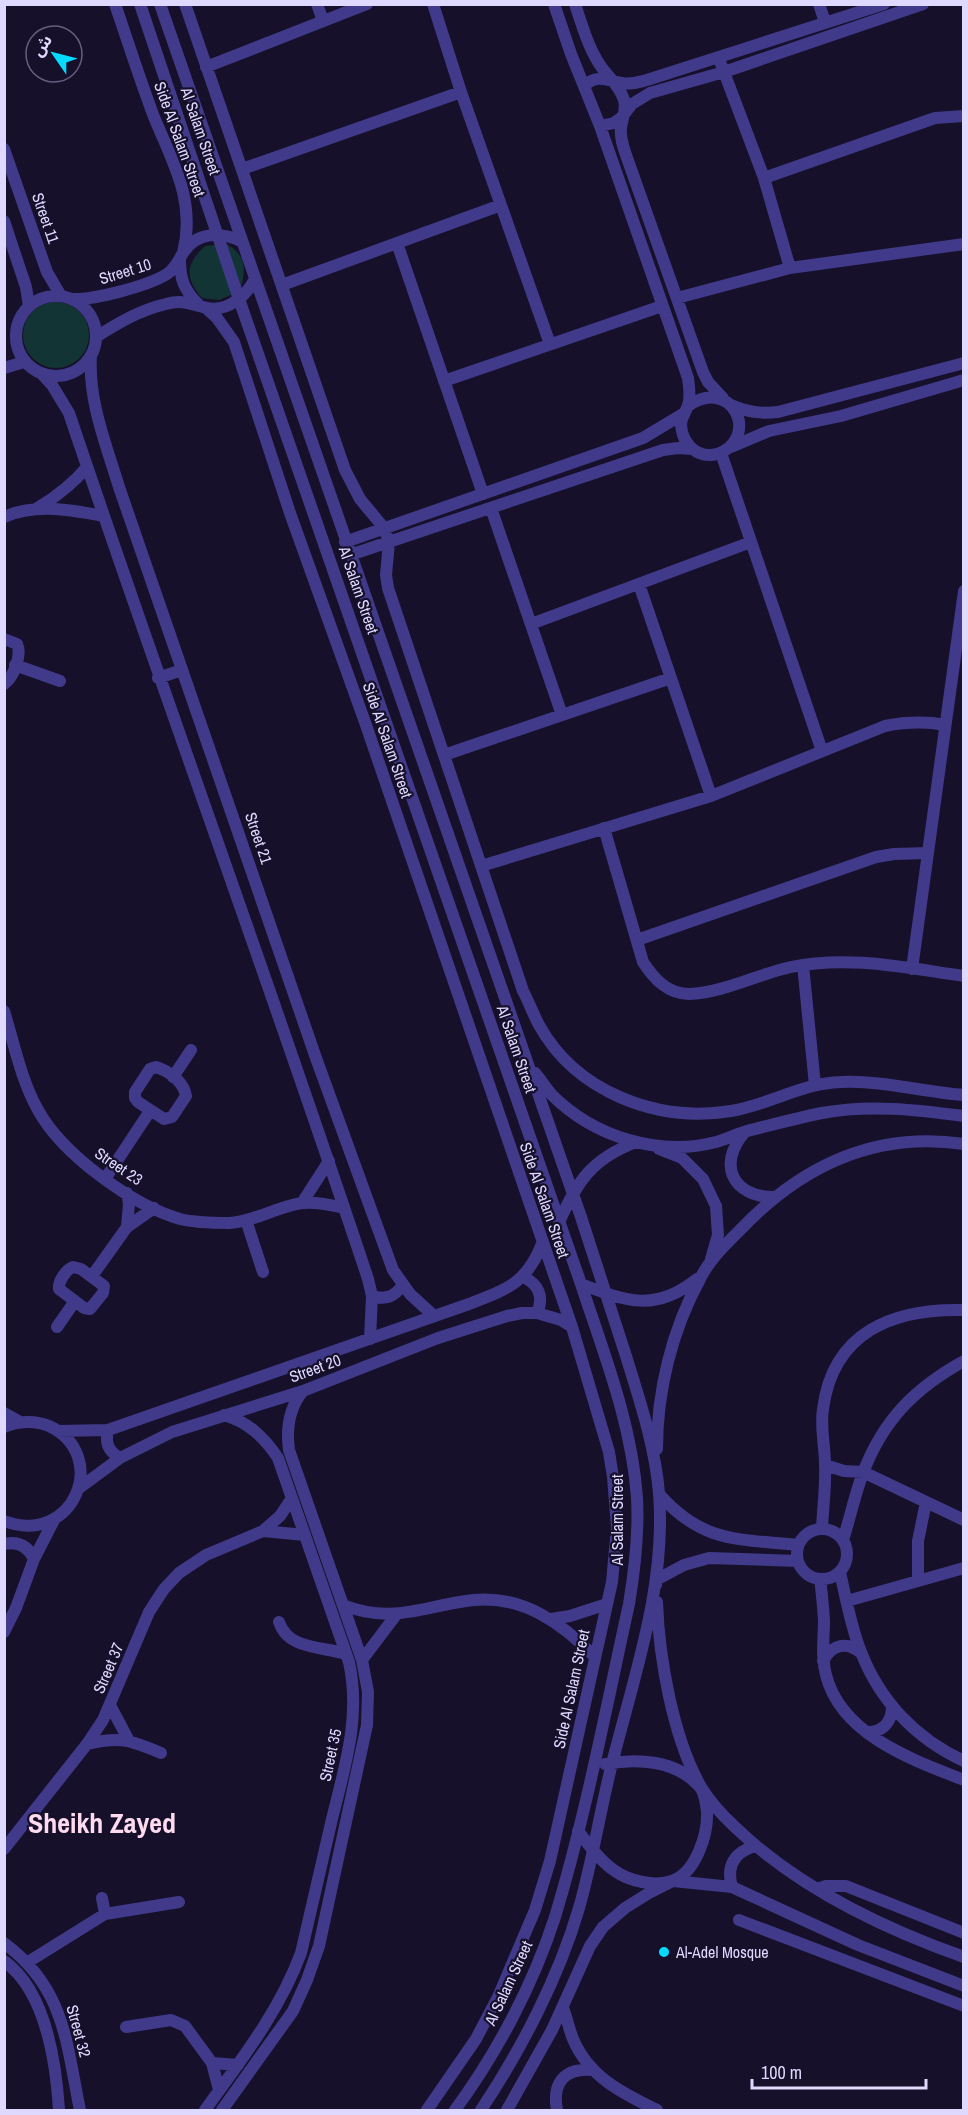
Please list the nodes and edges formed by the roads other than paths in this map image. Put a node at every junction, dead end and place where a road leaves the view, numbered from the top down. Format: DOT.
graph roads {
  1 [pos="115,4"];
  2 [pos="140,4"];
  3 [pos="160,4"];
  4 [pos="185,4"];
  5 [pos="317,4"];
  6 [pos="367,4"];
  7 [pos="433,4"];
  8 [pos="554,4"];
  9 [pos="575,4"];
  10 [pos="819,4"];
  11 [pos="884,4"];
  12 [pos="923,4"];
  13 [pos="323,21"];
  14 [pos="825,22"];
  15 [pos="718,57"];
  16 [pos="206,67"];
  17 [pos="724,72"];
  18 [pos="611,79"];
  19 [pos="584,86"];
  20 [pos="461,92"];
  21 [pos="626,112"];
  22 [pos="963,116"];
  23 [pos="600,126"];
  24 [pos="4,149"];
  25 [pos="192,154"];
  26 [pos="174,162"];
  27 [pos="242,169"];
  28 [pos="764,178"];
  29 [pos="501,205"];
  30 [pos="4,221"];
  31 [pos="218,234"];
  32 [pos="241,241"];
  33 [pos="398,243"];
  34 [pos="963,244"];
  35 [pos="182,256"];
  36 [pos="790,268"];
  37 [pos="255,279"];
  38 [pos="282,285"];
  39 [pos="66,297"];
  40 [pos="677,298"];
  41 [pos="239,299"];
  42 [pos="28,306"];
  43 [pos="203,306"];
  44 [pos="662,306"];
  45 [pos="10,333"];
  46 [pos="96,337"];
  47 [pos="550,344"];
  48 [pos="91,355"];
  49 [pos="24,362"];
  50 [pos="963,363"];
  51 [pos="4,368"];
  52 [pos="41,373"];
  53 [pos="963,380"];
  54 [pos="444,381"];
  55 [pos="272,389"];
  56 [pos="252,396"];
  57 [pos="728,402"];
  58 [pos="686,410"];
  59 [pos="692,449"];
  60 [pos="726,450"];
  61 [pos="87,467"];
  62 [pos="483,494"];
  63 [pos="491,508"];
  64 [pos="35,509"];
  65 [pos="104,516"];
  66 [pos="4,518"];
  67 [pos="384,528"];
  68 [pos="345,542"];
  69 [pos="389,542"];
  70 [pos="751,542"];
  71 [pos="350,555"];
  72 [pos="639,584"];
  73 [pos="963,591"];
  74 [pos="531,624"];
  75 [pos="4,639"];
  76 [pos="15,665"];
  77 [pos="182,670"];
  78 [pos="158,678"];
  79 [pos="671,678"];
  80 [pos="60,681"];
  81 [pos="4,684"];
  82 [pos="562,715"];
  83 [pos="945,725"];
  84 [pos="822,751"];
  85 [pos="444,755"];
  86 [pos="711,796"];
  87 [pos="604,828"];
  88 [pos="928,853"];
  89 [pos="481,866"];
  90 [pos="637,940"];
  91 [pos="803,965"];
  92 [pos="912,969"];
  93 [pos="963,976"];
  94 [pos="294,993"];
  95 [pos="274,1000"];
  96 [pos="4,1011"];
  97 [pos="191,1050"];
  98 [pos="528,1065"];
  99 [pos="173,1077"];
  100 [pos="814,1085"];
  101 [pos="963,1095"];
  102 [pos="150,1111"];
  103 [pos="963,1116"];
  104 [pos="744,1132"];
  105 [pos="636,1142"];
  106 [pos="963,1144"];
  107 [pos="655,1147"];
  108 [pos="329,1161"];
  109 [pos="105,1179"];
  110 [pos="127,1193"];
  111 [pos="572,1193"];
  112 [pos="774,1197"];
  113 [pos="302,1203"];
  114 [pos="154,1208"];
  115 [pos="345,1208"];
  116 [pos="246,1220"];
  117 [pos="559,1222"];
  118 [pos="127,1227"];
  119 [pos="542,1244"];
  120 [pos="710,1263"];
  121 [pos="263,1272"];
  122 [pos="92,1276"];
  123 [pos="523,1277"];
  124 [pos="700,1277"];
  125 [pos="581,1284"];
  126 [pos="403,1286"];
  127 [pos="605,1293"];
  128 [pos="372,1296"];
  129 [pos="75,1301"];
  130 [pos="963,1310"];
  131 [pos="537,1313"];
  132 [pos="434,1316"];
  133 [pos="57,1327"];
  134 [pos="572,1327"];
  135 [pos="370,1340"];
  136 [pos="963,1361"];
  137 [pos="303,1391"];
  138 [pos="4,1413"];
  139 [pos="224,1415"];
  140 [pos="20,1422"];
  141 [pos="4,1427"];
  142 [pos="108,1430"];
  143 [pos="58,1431"];
  144 [pos="120,1458"];
  145 [pos="825,1465"];
  146 [pos="863,1472"];
  147 [pos="657,1474"];
  148 [pos="78,1489"];
  149 [pos="659,1494"];
  150 [pos="292,1498"];
  151 [pos="926,1502"];
  152 [pos="54,1520"];
  153 [pos="963,1520"];
  154 [pos="4,1521"];
  155 [pos="822,1528"];
  156 [pos="264,1531"];
  157 [pos="305,1535"];
  158 [pos="843,1540"];
  159 [pos="4,1544"];
  160 [pos="798,1545"];
  161 [pos="34,1558"];
  162 [pos="798,1561"];
  163 [pos="963,1568"];
  164 [pos="840,1572"];
  165 [pos="820,1579"];
  166 [pos="656,1580"];
  167 [pos="918,1581"];
  168 [pos="612,1582"];
  169 [pos="632,1586"];
  170 [pos="847,1601"];
  171 [pos="607,1604"];
  172 [pos="343,1605"];
  173 [pos="396,1615"];
  174 [pos="552,1619"];
  175 [pos="279,1622"];
  176 [pos="338,1629"];
  177 [pos="4,1632"];
  178 [pos="314,1647"];
  179 [pos="861,1653"];
  180 [pos="346,1654"];
  181 [pos="595,1657"];
  182 [pos="362,1660"];
  183 [pos="824,1660"];
  184 [pos="591,1676"];
  185 [pos="612,1681"];
  186 [pos="110,1705"];
  187 [pos="892,1707"];
  188 [pos="868,1732"];
  189 [pos="128,1739"];
  190 [pos="87,1744"];
  191 [pos="161,1753"];
  192 [pos="963,1761"];
  193 [pos="612,1763"];
  194 [pos="592,1766"];
  195 [pos="963,1780"];
  196 [pos="701,1787"];
  197 [pos="578,1831"];
  198 [pos="755,1846"];
  199 [pos="4,1849"];
  200 [pos="593,1849"];
  201 [pos="673,1881"];
  202 [pos="732,1887"];
  203 [pos="817,1889"];
  204 [pos="102,1898"];
  205 [pos="179,1902"];
  206 [pos="105,1914"];
  207 [pos="739,1920"];
  208 [pos="963,1933"];
  209 [pos="4,1943"];
  210 [pos="963,1957"];
  211 [pos="4,1961"];
  212 [pos="28,1962"];
  213 [pos="963,1986"];
  214 [pos="545,1995"];
  215 [pos="564,2006"];
  216 [pos="963,2006"];
  217 [pos="126,2027"];
  218 [pos="212,2063"];
  219 [pos="238,2065"];
  220 [pos="592,2070"];
  221 [pos="219,2090"];
  222 [pos="59,2110"];
  223 [pos="79,2110"];
  224 [pos="205,2110"];
  225 [pos="222,2110"];
  226 [pos="428,2110"];
  227 [pos="455,2110"];
  228 [pos="481,2110"];
  229 [pos="507,2110"];
  230 [pos="557,2110"];
  231 [pos="657,2110"];
  1 -- 26 [label="street, Side Al Salam Street"];
  2 -- 25 [label="street, Al Salam Street"];
  3 -- 32 [label="street, Al Salam Street"];
  4 -- 16 [label="street"];
  5 -- 13 [label="street"];
  6 -- 13 [label="street"];
  7 -- 20 [label="street"];
  8 -- 19 [label="street"];
  9 -- 18 [label="street"];
  10 -- 14 [label="street"];
  11 -- 14 [label="street"];
  12 -- 17 [label="street"];
  13 -- 16 [label="street"];
  14 -- 15 [label="street"];
  15 -- 17 [label="street"];
  15 -- 18 [label="street"];
  16 -- 27 [label="street"];
  17 -- 21 [label="street"];
  17 -- 28 [label="street"];
  18 -- 19 [label="street"];
  18 -- 21 [label="street"];
  19 -- 23 [label="street"];
  20 -- 27 [label="street"];
  20 -- 29 [label="street"];
  21 -- 23 [label="street"];
  21 -- 40 [label="street"];
  22 -- 28 [label="street"];
  23 -- 44 [label="street"];
  24 -- 39 [label="street, Street 11"];
  25 -- 26 [label="street"];
  25 -- 31 [label="street, Al Salam Street"];
  26 -- 35 [label="street, Side Al Salam Street"];
  27 -- 38 [label="street"];
  28 -- 36 [label="street"];
  29 -- 33 [label="street"];
  29 -- 47 [label="street"];
  30 -- 42 [label="street"];
  31 -- 32 [label="street"];
  31 -- 35 [label="street, Street 10"];
  31 -- 41 [label="street, Al Salam Street"];
  32 -- 37 [label="street, Al Salam Street"];
  33 -- 38 [label="street"];
  33 -- 54 [label="street"];
  34 -- 36 [label="street"];
  35 -- 39 [label="street, Street 10"];
  35 -- 43 [label="street, Side Al Salam Street"];
  36 -- 40 [label="street"];
  37 -- 41 [label="street"];
  37 -- 68 [label="street, Al Salam Street"];
  38 -- 67 [label="street"];
  39 -- 42 [label="street"];
  39 -- 46 [label="street"];
  40 -- 57 [label="street"];
  41 -- 43 [label="street"];
  41 -- 55 [label="street, Al Salam Street"];
  42 -- 45 [label="street"];
  43 -- 46 [label="street"];
  43 -- 56 [label="street, Side Al Salam Street"];
  44 -- 47 [label="street"];
  44 -- 58 [label="street"];
  45 -- 49 [label="street"];
  46 -- 48 [label="street"];
  47 -- 54 [label="street"];
  48 -- 52 [label="street"];
  48 -- 77 [label="street, Street 21"];
  49 -- 51 [label="street"];
  49 -- 52 [label="street"];
  50 -- 57 [label="street"];
  52 -- 61 [label="street"];
  53 -- 60 [label="street"];
  54 -- 62 [label="street"];
  55 -- 56 [label="street"];
  55 -- 117 [label="street, Al Salam Street"];
  56 -- 119 [label="street, Side Al Salam Street"];
  57 -- 58 [label="street"];
  57 -- 60 [label="street"];
  58 -- 59 [label="street"];
  58 -- 62 [label="street"];
  59 -- 60 [label="street"];
  59 -- 63 [label="street"];
  60 -- 70 [label="street"];
  61 -- 64 [label="street"];
  61 -- 65 [label="street"];
  62 -- 67 [label="street"];
  63 -- 69 [label="street"];
  63 -- 74 [label="street"];
  64 -- 65 [label="street"];
  64 -- 66 [label="street"];
  65 -- 78 [label="street"];
  67 -- 68 [label="street"];
  67 -- 69 [label="street"];
  68 -- 71 [label="street, Al Salam Street"];
  69 -- 71 [label="street"];
  69 -- 85 [label="street"];
  70 -- 72 [label="street"];
  70 -- 84 [label="street"];
  71 -- 98 [label="street, Al Salam Street"];
  72 -- 74 [label="street"];
  72 -- 79 [label="street"];
  73 -- 83 [label="street"];
  74 -- 82 [label="street"];
  75 -- 76 [label="street"];
  76 -- 80 [label="street"];
  76 -- 81 [label="street"];
  77 -- 78 [label="street"];
  77 -- 94 [label="street, Street 21"];
  78 -- 95 [label="street"];
  79 -- 82 [label="street"];
  79 -- 86 [label="street"];
  82 -- 85 [label="street"];
  83 -- 84 [label="street"];
  83 -- 88 [label="street"];
  84 -- 86 [label="street"];
  85 -- 89 [label="street"];
  86 -- 87 [label="street"];
  87 -- 89 [label="street"];
  87 -- 90 [label="street"];
  88 -- 90 [label="street"];
  88 -- 92 [label="street"];
  89 -- 100 [label="street"];
  90 -- 91 [label="street"];
  91 -- 92 [label="street"];
  91 -- 100 [label="street"];
  92 -- 93 [label="street"];
  94 -- 95 [label="street"];
  94 -- 126 [label="street, Street 21"];
  95 -- 108 [label="street"];
  96 -- 109 [label="street, Street 23"];
  97 -- 99 [label="street"];
  98 -- 105 [label="street"];
  98 -- 111 [label="street, Al Salam Street"];
  99 -- 102 [label="street"];
  99 -- 102 [label="street"];
  100 -- 101 [label="street"];
  102 -- 109 [label="street"];
  103 -- 104 [label="street"];
  104 -- 107 [label="street"];
  104 -- 112 [label="street"];
  105 -- 107 [label="street"];
  105 -- 111 [label="street"];
  106 -- 112 [label="street"];
  107 -- 120 [label="street"];
  108 -- 113 [label="street"];
  108 -- 115 [label="street"];
  109 -- 110 [label="street, Street 23"];
  110 -- 114 [label="street, Street 23"];
  110 -- 118 [label="street"];
  111 -- 117 [label="street"];
  111 -- 127 [label="street, Al Salam Street"];
  112 -- 120 [label="street"];
  113 -- 115 [label="street, Street 23"];
  113 -- 116 [label="street, Street 23"];
  114 -- 116 [label="street, Street 23"];
  114 -- 118 [label="street"];
  115 -- 128 [label="street"];
  116 -- 121 [label="street"];
  117 -- 125 [label="street, Al Salam Street"];
  118 -- 122 [label="street"];
  119 -- 123 [label="street, Street 20"];
  119 -- 134 [label="street, Side Al Salam Street"];
  120 -- 124 [label="street"];
  122 -- 129 [label="street"];
  122 -- 129 [label="street"];
  123 -- 131 [label="street"];
  123 -- 132 [label="street, Street 20"];
  124 -- 127 [label="street"];
  124 -- 147 [label="street"];
  125 -- 127 [label="street"];
  125 -- 169 [label="street, Al Salam Street"];
  126 -- 128 [label="street"];
  126 -- 132 [label="street, Street 21"];
  127 -- 147 [label="street, Al Salam Street"];
  128 -- 135 [label="street"];
  129 -- 133 [label="street"];
  130 -- 145 [label="street"];
  131 -- 134 [label="street, Street 20"];
  131 -- 137 [label="street, Street 20"];
  132 -- 135 [label="street, Street 20"];
  134 -- 168 [label="street, Side Al Salam Street"];
  135 -- 142 [label="street, Street 20"];
  136 -- 146 [label="street"];
  137 -- 139 [label="street, Street 20"];
  137 -- 172 [label="street, Street 35"];
  138 -- 140 [label="street"];
  139 -- 144 [label="street, Street 20"];
  139 -- 150 [label="street, Street 35"];
  140 -- 141 [label="street"];
  140 -- 143 [label="street, Street 20"];
  142 -- 143 [label="street, Street 20"];
  142 -- 144 [label="street"];
  143 -- 148 [label="street"];
  144 -- 148 [label="street, Street 20"];
  145 -- 146 [label="street"];
  145 -- 155 [label="street"];
  146 -- 151 [label="street"];
  146 -- 158 [label="street"];
  147 -- 149 [label="street, Al Salam Street"];
  148 -- 152 [label="street"];
  149 -- 160 [label="street"];
  149 -- 166 [label="street, Al Salam Street"];
  150 -- 156 [label="street, Street 37"];
  150 -- 157 [label="street, Street 35"];
  151 -- 153 [label="street"];
  151 -- 167 [label="street"];
  152 -- 154 [label="street"];
  152 -- 161 [label="street"];
  155 -- 158 [label="street"];
  155 -- 160 [label="street"];
  156 -- 157 [label="street, Street 37"];
  156 -- 186 [label="street, Street 37"];
  157 -- 176 [label="street, Street 35"];
  158 -- 164 [label="street"];
  159 -- 161 [label="street"];
  160 -- 162 [label="street"];
  161 -- 177 [label="street"];
  162 -- 165 [label="street"];
  162 -- 166 [label="street"];
  163 -- 167 [label="street"];
  164 -- 165 [label="street"];
  164 -- 170 [label="street"];
  165 -- 183 [label="street"];
  166 -- 193 [label="street, Al Salam Street"];
  166 -- 196 [label="street"];
  167 -- 170 [label="street"];
  168 -- 169 [label="street"];
  168 -- 171 [label="street, Side Al Salam Street"];
  169 -- 185 [label="street, Al Salam Street"];
  170 -- 179 [label="street"];
  171 -- 174 [label="street"];
  171 -- 181 [label="street, Side Al Salam Street"];
  172 -- 173 [label="street"];
  172 -- 182 [label="street, Street 35"];
  173 -- 174 [label="street"];
  173 -- 182 [label="street"];
  174 -- 181 [label="street"];
  175 -- 178 [label="street"];
  176 -- 178 [label="street"];
  176 -- 180 [label="street, Street 35"];
  178 -- 180 [label="street"];
  179 -- 183 [label="street"];
  179 -- 187 [label="street"];
  180 -- 219 [label="street, Street 35"];
  181 -- 184 [label="street, Side Al Salam Street"];
  182 -- 225 [label="street, Street 35"];
  183 -- 188 [label="street"];
  184 -- 185 [label="street"];
  184 -- 226 [label="street, Side Al Salam Street"];
  185 -- 194 [label="street, Al Salam Street"];
  186 -- 189 [label="street"];
  186 -- 190 [label="street, Street 37"];
  187 -- 188 [label="street"];
  187 -- 192 [label="street"];
  188 -- 195 [label="street"];
  189 -- 190 [label="street"];
  189 -- 191 [label="street"];
  190 -- 199 [label="street, Street 37"];
  193 -- 194 [label="street"];
  193 -- 196 [label="street"];
  193 -- 200 [label="street, Al Salam Street"];
  194 -- 197 [label="street, Al Salam Street"];
  196 -- 198 [label="street"];
  196 -- 201 [label="street"];
  197 -- 200 [label="street"];
  197 -- 227 [label="street, Al Salam Street"];
  198 -- 202 [label="street"];
  198 -- 203 [label="street"];
  200 -- 201 [label="street"];
  200 -- 214 [label="street, Al Salam Street"];
  201 -- 202 [label="street"];
  201 -- 215 [label="street"];
  202 -- 213 [label="street"];
  203 -- 208 [label="street"];
  203 -- 210 [label="street"];
  204 -- 206 [label="street"];
  205 -- 206 [label="street"];
  206 -- 212 [label="street"];
  207 -- 216 [label="street"];
  209 -- 212 [label="street, Street 32"];
  211 -- 222 [label="street, Street 32"];
  212 -- 223 [label="street, Street 32"];
  214 -- 215 [label="street"];
  214 -- 228 [label="street, Al Salam Street"];
  215 -- 220 [label="street"];
  215 -- 229 [label="street"];
  217 -- 218 [label="street"];
  218 -- 219 [label="street"];
  218 -- 221 [label="street"];
  219 -- 221 [label="street, Street 35"];
  220 -- 230 [label="street"];
  220 -- 231 [label="street"];
  221 -- 224 [label="street, Street 35"];
  222 -- 223 [label="street"];
}
